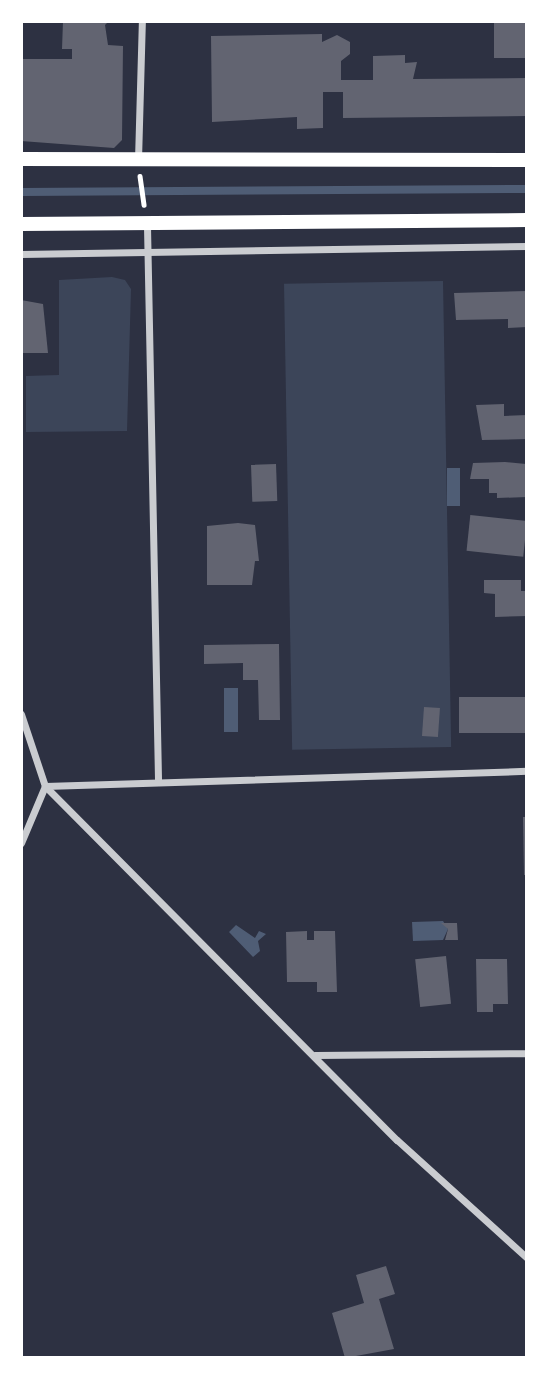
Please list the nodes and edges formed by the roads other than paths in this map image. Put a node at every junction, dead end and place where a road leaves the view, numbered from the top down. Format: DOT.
graph roads {
  1 [pos="142,21"];
  2 [pos="21,159"];
  3 [pos="527,160"];
  4 [pos="138,161"];
  5 [pos="527,220"];
  6 [pos="21,224"];
  7 [pos="147,226"];
  8 [pos="527,247"];
  9 [pos="21,254"];
  10 [pos="148,254"];
  11 [pos="21,714"];
  12 [pos="527,771"];
  13 [pos="158,781"];
  14 [pos="45,786"];
  15 [pos="21,843"];
  16 [pos="527,1053"];
  17 [pos="314,1055"];
  18 [pos="527,1258"];
  1 -- 4 [label="street"];
  2 -- 4 [label="main road"];
  3 -- 4 [label="main road"];
  5 -- 7 [label="main road"];
  6 -- 7 [label="main road"];
  7 -- 10 [label="street"];
  8 -- 10 [label="street"];
  9 -- 10 [label="street"];
  10 -- 13 [label="street"];
  11 -- 14 [label="street"];
  12 -- 13 [label="street"];
  13 -- 14 [label="street"];
  14 -- 15 [label="street"];
  14 -- 17 [label="street"];
  16 -- 17 [label="street"];
  17 -- 18 [label="street"];
}
